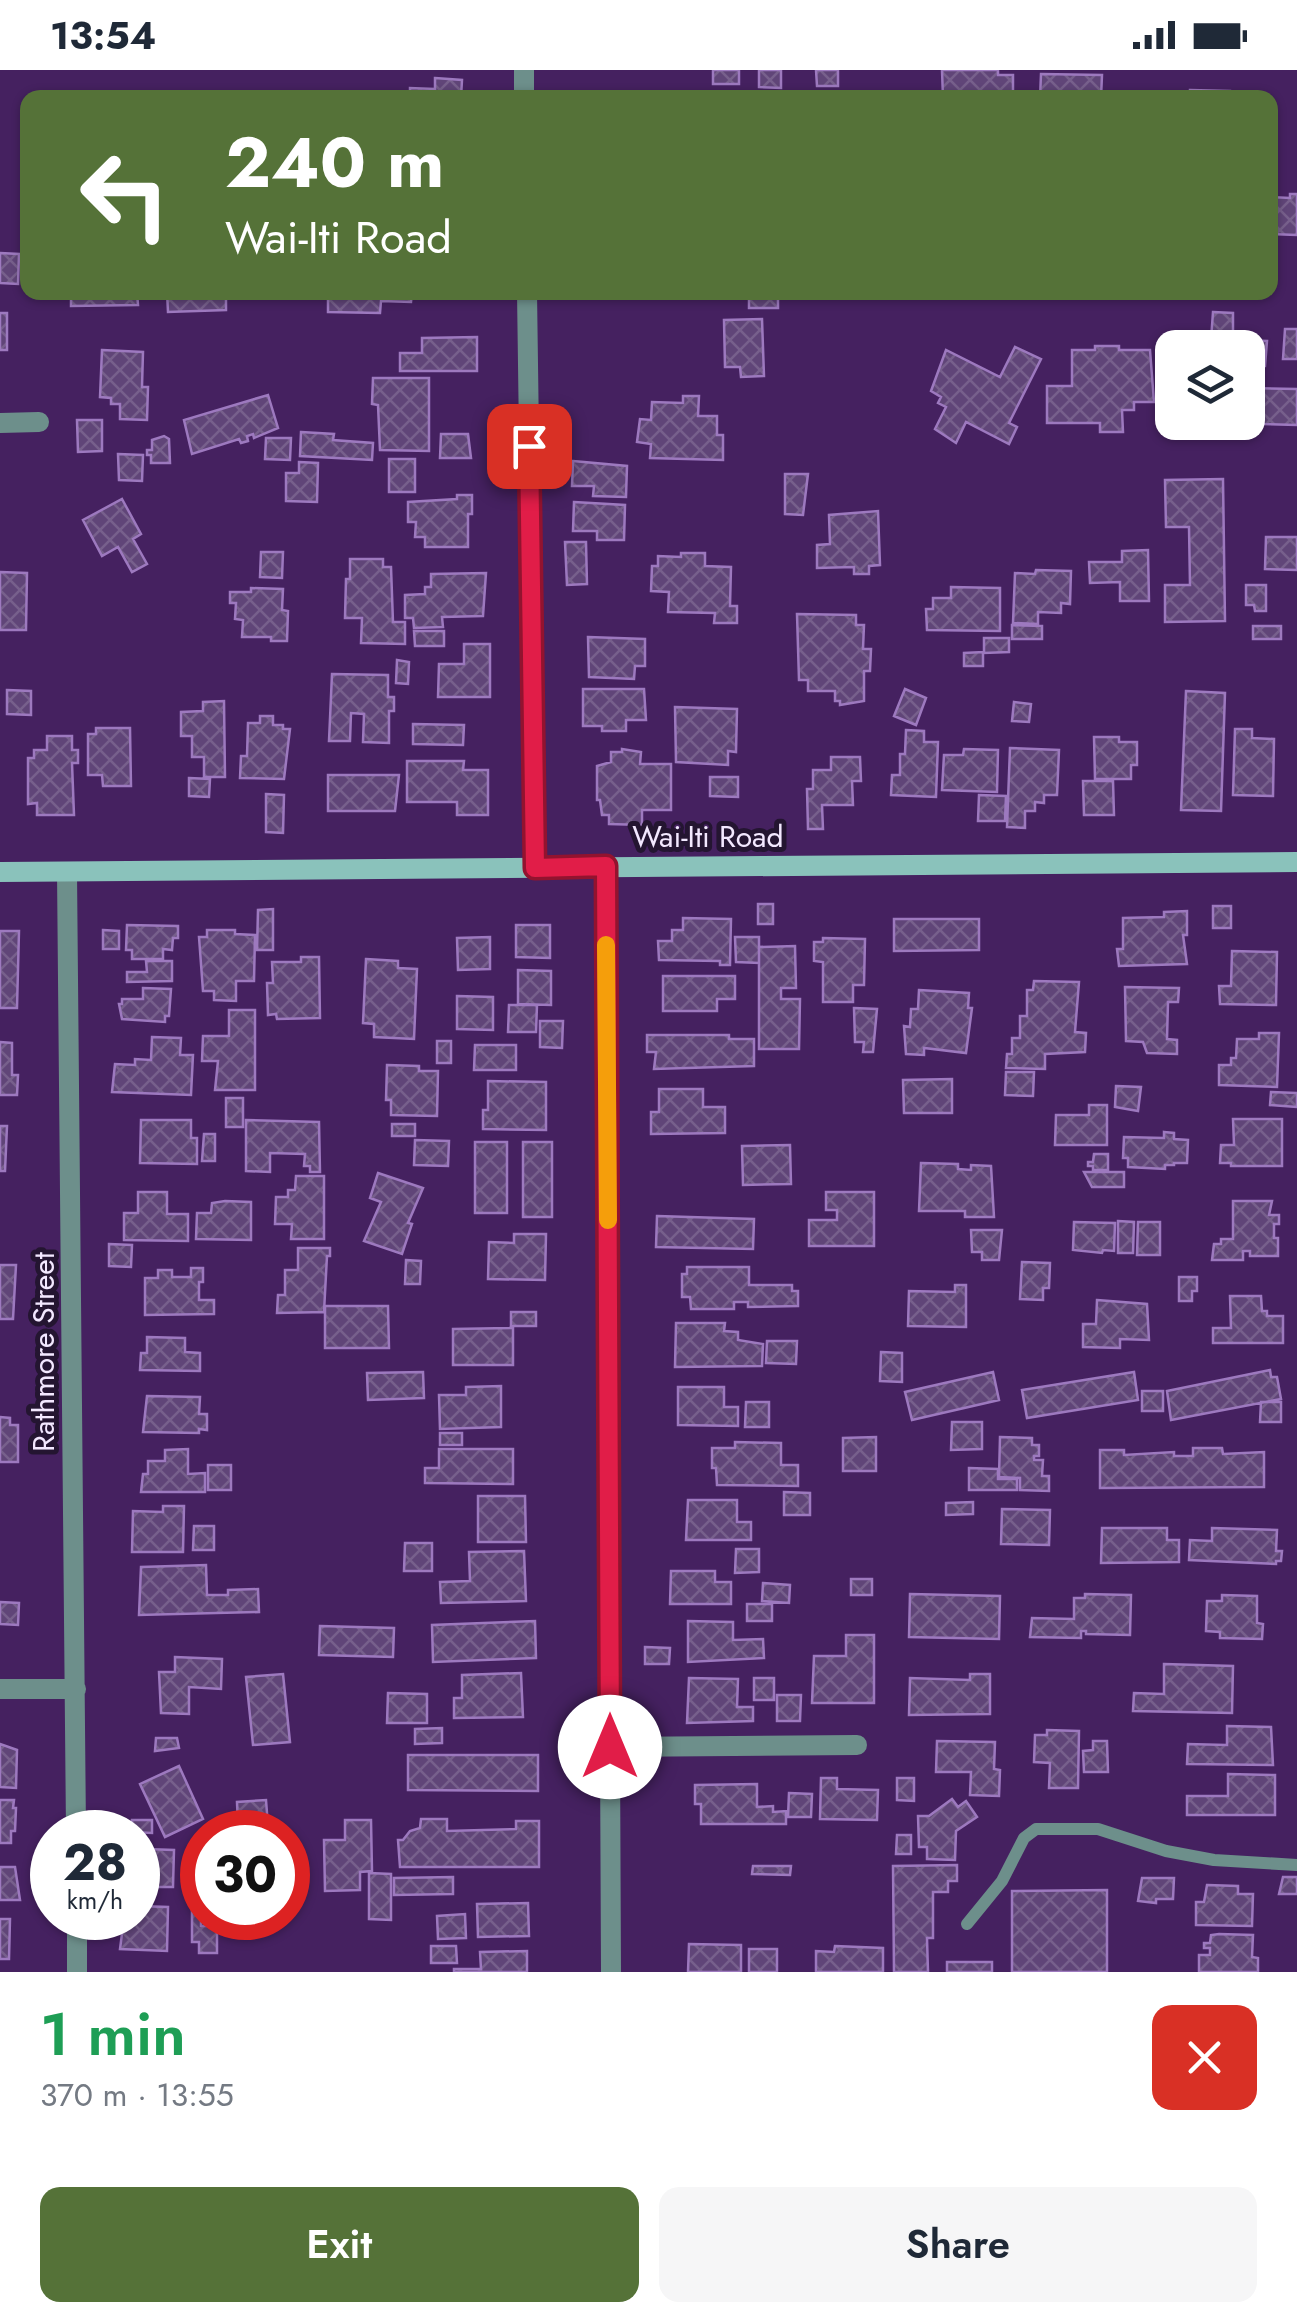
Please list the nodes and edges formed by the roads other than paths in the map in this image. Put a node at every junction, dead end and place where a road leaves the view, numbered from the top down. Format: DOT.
graph roads {
  1 [pos="527,300"];
  2 [pos="40,422"];
  3 [pos="0,423"];
  4 [pos="1297,862"];
  5 [pos="606,866"];
  6 [pos="535,868"];
  7 [pos="0,872"];
  8 [pos="67,872"];
  9 [pos="76,1688"];
  10 [pos="0,1689"];
  11 [pos="857,1746"];
  12 [pos="610,1747"];
  13 [pos="76,1810"];
  14 [pos="1297,1865"];
  15 [pos="967,1924"];
  16 [pos="77,1940"];
  17 [pos="77,1972"];
  18 [pos="611,1972"];
  1 -- 6 [label="street"];
  2 -- 3 [label="street"];
  4 -- 5 [label="main road, Wai-Iti Road"];
  5 -- 6 [label="main road, Wai-Iti Road"];
  5 -- 12 [label="street"];
  6 -- 8 [label="main road, Wai-Iti Road"];
  7 -- 8 [label="main road, Wai-Iti Road"];
  8 -- 9 [label="street, Rathmore Street"];
  9 -- 10 [label="street"];
  9 -- 13 [label="street, Rathmore Street"];
  11 -- 12 [label="street"];
  12 -- 18 [label="street"];
  14 -- 15 [label="lane"];
  16 -- 17 [label="street"];
}
